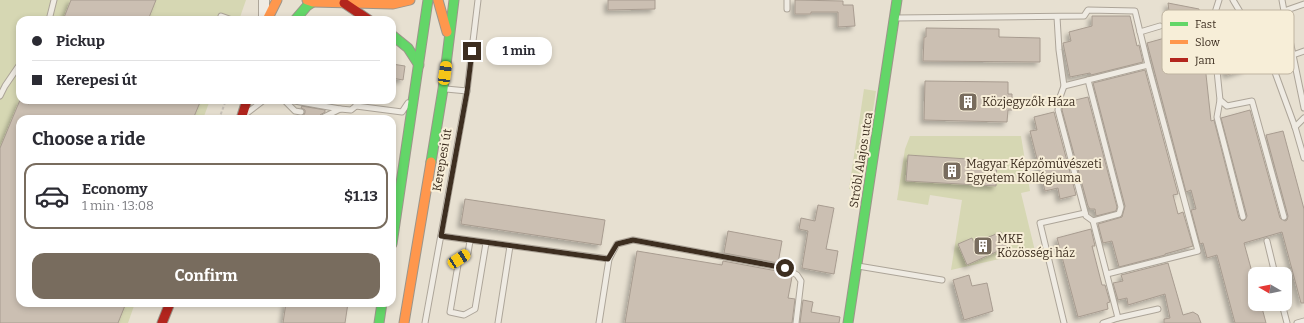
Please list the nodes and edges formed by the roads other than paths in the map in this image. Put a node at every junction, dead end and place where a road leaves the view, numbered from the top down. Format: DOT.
graph roads {
  1 [pos="54,0"];
  2 [pos="264,0"];
  3 [pos="277,0"];
  4 [pos="410,0"];
  5 [pos="428,0"];
  6 [pos="438,0"];
  7 [pos="454,0"];
  8 [pos="478,0"];
  9 [pos="787,0"];
  10 [pos="897,0"];
  11 [pos="1219,0"];
  12 [pos="1233,0"];
  13 [pos="1282,0"];
  14 [pos="310,1"];
  15 [pos="345,1"];
  16 [pos="1304,4"];
  17 [pos="787,9"];
  18 [pos="1216,10"];
  19 [pos="1239,10"];
  20 [pos="1284,10"];
  21 [pos="1287,10"];
  22 [pos="50,16"];
  23 [pos="264,16"];
  24 [pos="269,16"];
  25 [pos="298,16"];
  26 [pos="364,16"];
  27 [pos="1058,16"];
  28 [pos="894,18"];
  29 [pos="1160,26"];
  30 [pos="1140,32"];
  31 [pos="396,38"];
  32 [pos="449,43"];
  33 [pos="1304,52"];
  34 [pos="1294,55"];
  35 [pos="1294,60"];
  36 [pos="1148,65"];
  37 [pos="419,66"];
  38 [pos="16,70"];
  39 [pos="1217,74"];
  40 [pos="1276,74"];
  41 [pos="1088,80"];
  42 [pos="1064,86"];
  43 [pos="443,88"];
  44 [pos="467,92"];
  45 [pos="414,94"];
  46 [pos="0,96"];
  47 [pos="1220,100"];
  48 [pos="246,104"];
  49 [pos="259,104"];
  50 [pos="288,104"];
  51 [pos="312,104"];
  52 [pos="355,104"];
  53 [pos="361,104"];
  54 [pos="1304,108"];
  55 [pos="340,109"];
  56 [pos="301,112"];
  57 [pos="242,115"];
  58 [pos="245,115"];
  59 [pos="328,115"];
  60 [pos="1304,118"];
  61 [pos="1295,127"];
  62 [pos="1304,158"];
  63 [pos="1086,213"];
  64 [pos="396,217"];
  65 [pos="1243,217"];
  66 [pos="1284,217"];
  67 [pos="1093,221"];
  68 [pos="441,236"];
  69 [pos="470,240"];
  70 [pos="1267,241"];
  71 [pos="486,243"];
  72 [pos="510,246"];
  73 [pos="608,259"];
  74 [pos="857,266"];
  75 [pos="1273,267"];
  76 [pos="1107,274"];
  77 [pos="942,280"];
  78 [pos="168,307"];
  79 [pos="381,307"];
  80 [pos="1158,309"];
  81 [pos="1284,311"];
  82 [pos="1118,318"];
  83 [pos="1304,321"];
  84 [pos="162,323"];
  85 [pos="379,323"];
  86 [pos="404,323"];
  87 [pos="425,323"];
  88 [pos="498,323"];
  89 [pos="599,323"];
  90 [pos="796,323"];
  91 [pos="848,323"];
  92 [pos="1064,323"];
  93 [pos="1103,323"];
  94 [pos="1287,323"];
  95 [pos="1297,323"];
  1 -- 22 [label="lane"];
  2 -- 23 [label="street"];
  3 -- 24 [label="main road"];
  4 -- 15 [label="main road"];
  5 -- 37 [label="main road"];
  6 -- 32 [label="main road"];
  7 -- 32 [label="main road, Kerepesi út"];
  8 -- 44 [label="lane, Kerepesi út"];
  9 -- 17 [label="lane"];
  10 -- 28 [label="main road, Stróbl Alajos utca"];
  11 -- 18 [label="lane"];
  12 -- 19 [label="lane"];
  13 -- 20 [label="lane"];
  14 -- 15 [label="main road"];
  14 -- 25 [label="main road"];
  15 -- 26 [label="main road"];
  16 -- 21 [label="lane"];
  27 -- 28 [label="lane"];
  27 -- 30 [label="lane"];
  27 -- 42 [label="lane"];
  28 -- 74 [label="main road, Stróbl Alajos utca"];
  29 -- 30 [label="lane"];
  30 -- 36 [label="lane"];
  31 -- 37 [label="main road"];
  32 -- 43 [label="main road, Kerepesi út"];
  33 -- 34 [label="lane"];
  35 -- 54 [label="lane"];
  36 -- 41 [label="lane"];
  36 -- 76 [label="lane"];
  37 -- 45 [label="main road"];
  38 -- 46 [label="lane"];
  39 -- 47 [label="lane"];
  40 -- 61 [label="lane"];
  41 -- 42 [label="lane"];
  41 -- 67 [label="lane"];
  42 -- 63 [label="lane"];
  43 -- 44 [label="lane"];
  43 -- 86 [label="main road, Kerepesi út"];
  44 -- 68 [label="lane, Kerepesi út"];
  45 -- 53 [label="lane"];
  45 -- 64 [label="main road"];
  47 -- 65 [label="lane"];
  47 -- 66 [label="lane"];
  48 -- 57 [label="main road"];
  49 -- 58 [label="lane"];
  50 -- 56 [label="lane"];
  51 -- 55 [label="lane"];
  52 -- 55 [label="lane"];
  55 -- 59 [label="lane"];
  60 -- 61 [label="lane"];
  61 -- 62 [label="lane"];
  63 -- 67 [label="lane"];
  63 -- 92 [label="lane"];
  67 -- 76 [label="lane"];
  68 -- 69 [label="lane"];
  68 -- 87 [label="lane, Kerepesi út"];
  69 -- 71 [label="lane"];
  69 -- 71 [label="lane"];
  70 -- 75 [label="lane"];
  71 -- 72 [label="lane"];
  72 -- 73 [label="lane"];
  72 -- 88 [label="lane"];
  73 -- 89 [label="lane"];
  73 -- 90 [label="lane"];
  74 -- 77 [label="lane"];
  74 -- 91 [label="main road, Stróbl Alajos utca"];
  76 -- 82 [label="lane"];
  78 -- 84 [label="main road"];
  79 -- 85 [label="main road"];
  80 -- 82 [label="lane"];
  81 -- 94 [label="lane"];
  82 -- 93 [label="lane"];
  83 -- 95 [label="lane"];
}
